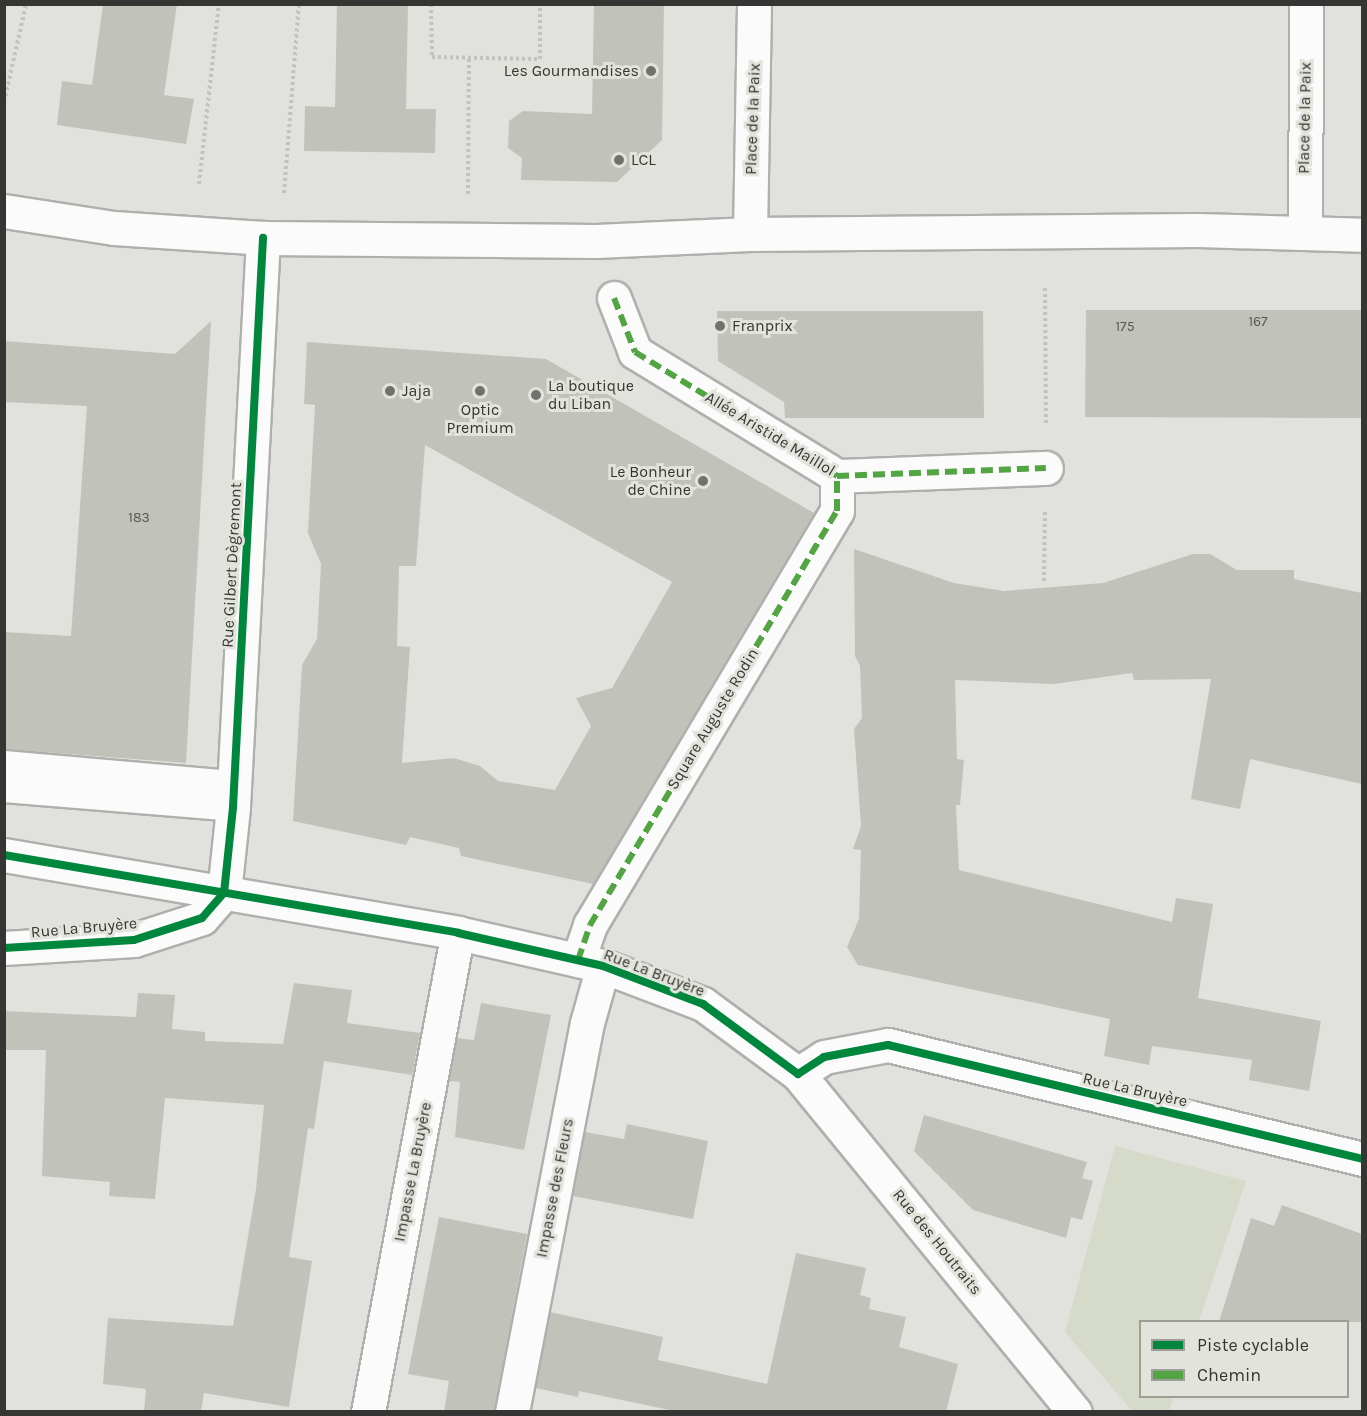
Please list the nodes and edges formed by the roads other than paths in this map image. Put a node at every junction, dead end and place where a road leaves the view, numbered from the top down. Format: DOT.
graph roads {
  1 [pos="754,4"];
  2 [pos="1306,4"];
  3 [pos="4,211"];
  4 [pos="1305,231"];
  5 [pos="750,234"];
  6 [pos="1362,235"];
  7 [pos="263,238"];
  8 [pos="614,298"];
  9 [pos="1046,468"];
  10 [pos="837,476"];
  11 [pos="4,765"];
  12 [pos="4,788"];
  13 [pos="234,796"];
  14 [pos="4,855"];
  15 [pos="224,893"];
  16 [pos="458,933"];
  17 [pos="4,948"];
  18 [pos="591,963"];
  19 [pos="798,1074"];
  20 [pos="1362,1159"];
  21 [pos="368,1412"];
  22 [pos="512,1412"];
  23 [pos="1075,1412"];
  1 -- 5 [label="street, Place de la Paix"];
  2 -- 4 [label="street, Place de la Paix"];
  3 -- 7 [label="street"];
  4 -- 5 [label="street"];
  4 -- 6 [label="street"];
  5 -- 7 [label="street"];
  7 -- 13 [label="street, Rue Gilbert Dègremont"];
  8 -- 10 [label="street, Allée Aristide Maillol"];
  9 -- 10 [label="street, Allée Aristide Maillol"];
  10 -- 18 [label="street, Square Auguste Rodin"];
  11 -- 13 [label="lane"];
  12 -- 13 [label="lane"];
  13 -- 15 [label="street, Rue Gilbert Dègremont"];
  14 -- 15 [label="street, Rue La Bruyère"];
  15 -- 16 [label="street, Rue La Bruyère"];
  15 -- 17 [label="street, Rue La Bruyère"];
  16 -- 18 [label="street, Rue La Bruyère"];
  16 -- 21 [label="street, Impasse La Bruyère"];
  18 -- 19 [label="street, Rue La Bruyère"];
  18 -- 22 [label="street, Impasse des Fleurs"];
  19 -- 20 [label="street, Rue La Bruyère"];
  19 -- 23 [label="street, Rue des Houtraits"];
}
